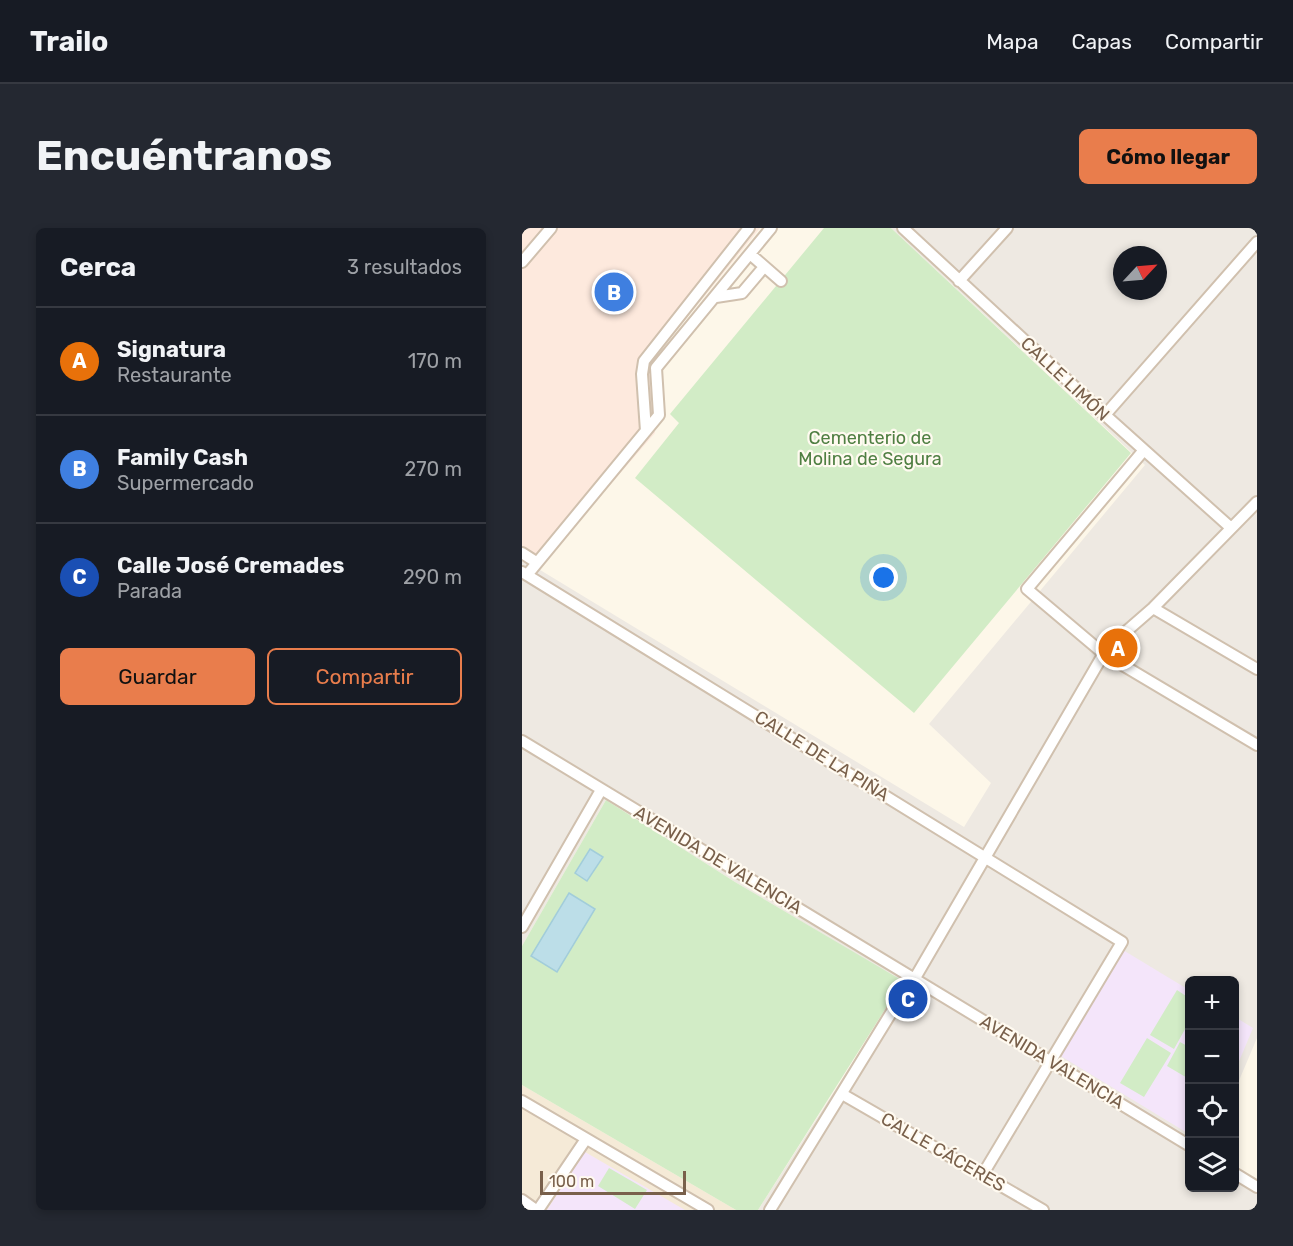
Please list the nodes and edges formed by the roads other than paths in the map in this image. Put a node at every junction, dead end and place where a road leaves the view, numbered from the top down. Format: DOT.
graph roads {
  1 [pos="551,228"];
  2 [pos="749,228"];
  3 [pos="771,228"];
  4 [pos="903,228"];
  5 [pos="1007,228"];
  6 [pos="1257,242"];
  7 [pos="750,254"];
  8 [pos="522,262"];
  9 [pos="764,267"];
  10 [pos="781,281"];
  11 [pos="959,281"];
  12 [pos="716,297"];
  13 [pos="1105,415"];
  14 [pos="646,431"];
  15 [pos="1144,450"];
  16 [pos="1257,502"];
  17 [pos="1230,527"];
  18 [pos="522,553"];
  19 [pos="536,562"];
  20 [pos="525,573"];
  21 [pos="1153,608"];
  22 [pos="1104,654"];
  23 [pos="1257,669"];
  24 [pos="522,741"];
  25 [pos="1257,745"];
  26 [pos="601,790"];
  27 [pos="987,857"];
  28 [pos="522,927"];
  29 [pos="915,978"];
  30 [pos="1051,1061"];
  31 [pos="842,1094"];
  32 [pos="522,1101"];
  33 [pos="586,1139"];
  34 [pos="1185,1143"];
  35 [pos="983,1174"];
  36 [pos="1239,1176"];
  37 [pos="1257,1187"];
  38 [pos="522,1200"];
  39 [pos="537,1210"];
  40 [pos="708,1210"];
  41 [pos="770,1210"];
  42 [pos="1043,1210"];
  1 -- 8 [label="street"];
  2 -- 14 [label="street"];
  3 -- 7 [label="street"];
  4 -- 11 [label="street, CALLE LIMÓN"];
  5 -- 11 [label="street"];
  6 -- 13 [label="street"];
  7 -- 9 [label="street"];
  7 -- 12 [label="street"];
  9 -- 10 [label="street"];
  9 -- 12 [label="street"];
  11 -- 13 [label="street, CALLE LIMÓN"];
  12 -- 14 [label="street"];
  13 -- 15 [label="street, CALLE LIMÓN"];
  14 -- 19 [label="street"];
  15 -- 17 [label="street, CALLE LIMÓN"];
  15 -- 22 [label="street"];
  16 -- 17 [label="street"];
  17 -- 21 [label="street"];
  18 -- 19 [label="street"];
  19 -- 20 [label="street"];
  20 -- 27 [label="street, CALLE DE LA PIÑA"];
  21 -- 22 [label="street"];
  21 -- 23 [label="street"];
  22 -- 25 [label="street"];
  22 -- 27 [label="street"];
  24 -- 26 [label="street, AVENIDA DE VALENCIA"];
  26 -- 28 [label="street"];
  26 -- 29 [label="street, AVENIDA DE VALENCIA"];
  27 -- 29 [label="street"];
  27 -- 30 [label="street, CALLE DE LA PIÑA"];
  29 -- 30 [label="street, AVENIDA VALENCIA"];
  29 -- 31 [label="street"];
  30 -- 34 [label="street, AVENIDA VALENCIA"];
  30 -- 35 [label="street"];
  31 -- 35 [label="street, CALLE CÁCERES"];
  31 -- 41 [label="street"];
  32 -- 33 [label="street"];
  33 -- 39 [label="street"];
  33 -- 40 [label="street"];
  35 -- 42 [label="street, CALLE CÁCERES"];
  36 -- 37 [label="street"];
  38 -- 39 [label="street"];
}
